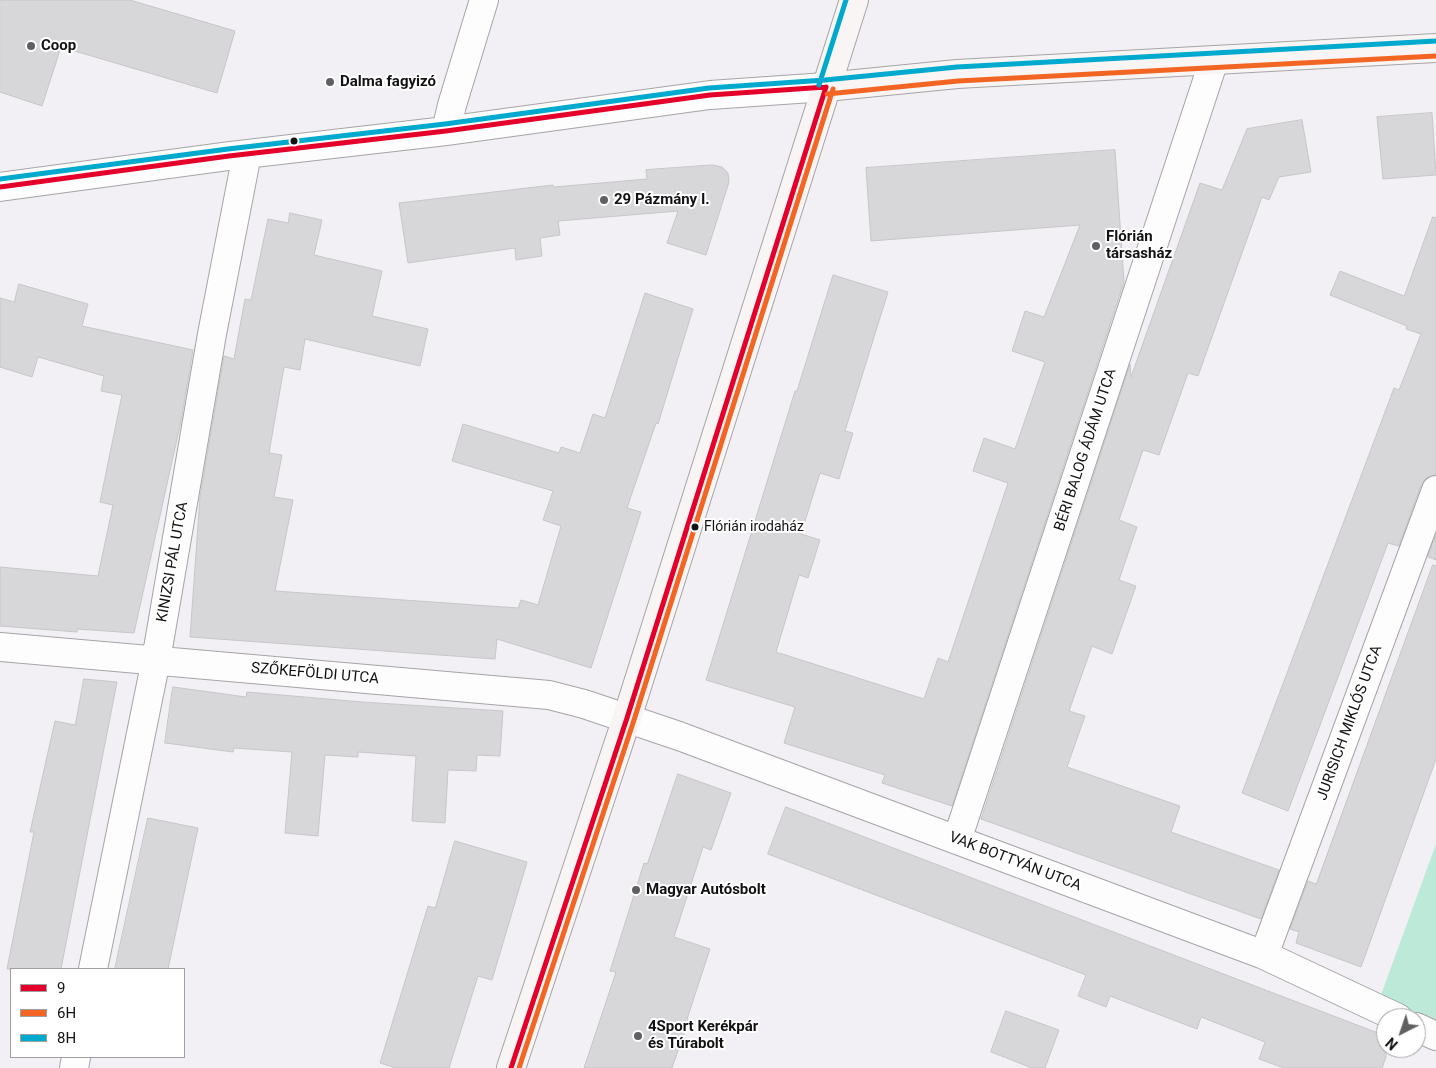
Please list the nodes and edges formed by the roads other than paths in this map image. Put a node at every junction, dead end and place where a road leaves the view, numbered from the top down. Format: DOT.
graph roads {
  1 [pos="484,0"];
  2 [pos="854,0"];
  3 [pos="1436,48"];
  4 [pos="1214,60"];
  5 [pos="826,87"];
  6 [pos="446,131"];
  7 [pos="247,154"];
  8 [pos="0,187"];
  9 [pos="1436,490"];
  10 [pos="0,647"];
  11 [pos="156,660"];
  12 [pos="627,718"];
  13 [pos="957,840"];
  14 [pos="1264,955"];
  15 [pos="94,968"];
  16 [pos="1377,1008"];
  17 [pos="511,1068"];
  1 -- 6 [label="street"];
  2 -- 5 [label="street"];
  3 -- 4 [label="street"];
  4 -- 5 [label="street"];
  4 -- 13 [label="street, BÉRI BALOG ÁDÁM UTCA"];
  5 -- 6 [label="street"];
  5 -- 12 [label="street"];
  6 -- 7 [label="street"];
  7 -- 8 [label="street"];
  7 -- 11 [label="street, KINIZSI PÁL UTCA"];
  9 -- 14 [label="street, JURISICH MIKLÓS UTCA"];
  10 -- 11 [label="street, SZŐKEFÖLDI UTCA"];
  11 -- 12 [label="street, SZŐKEFÖLDI UTCA"];
  11 -- 15 [label="street, KINIZSI PÁL UTCA"];
  12 -- 13 [label="street, VAK BOTTYÁN UTCA"];
  12 -- 17 [label="street"];
  13 -- 14 [label="street, VAK BOTTYÁN UTCA"];
  14 -- 16 [label="street, VAK BOTTYÁN UTCA"];
}
